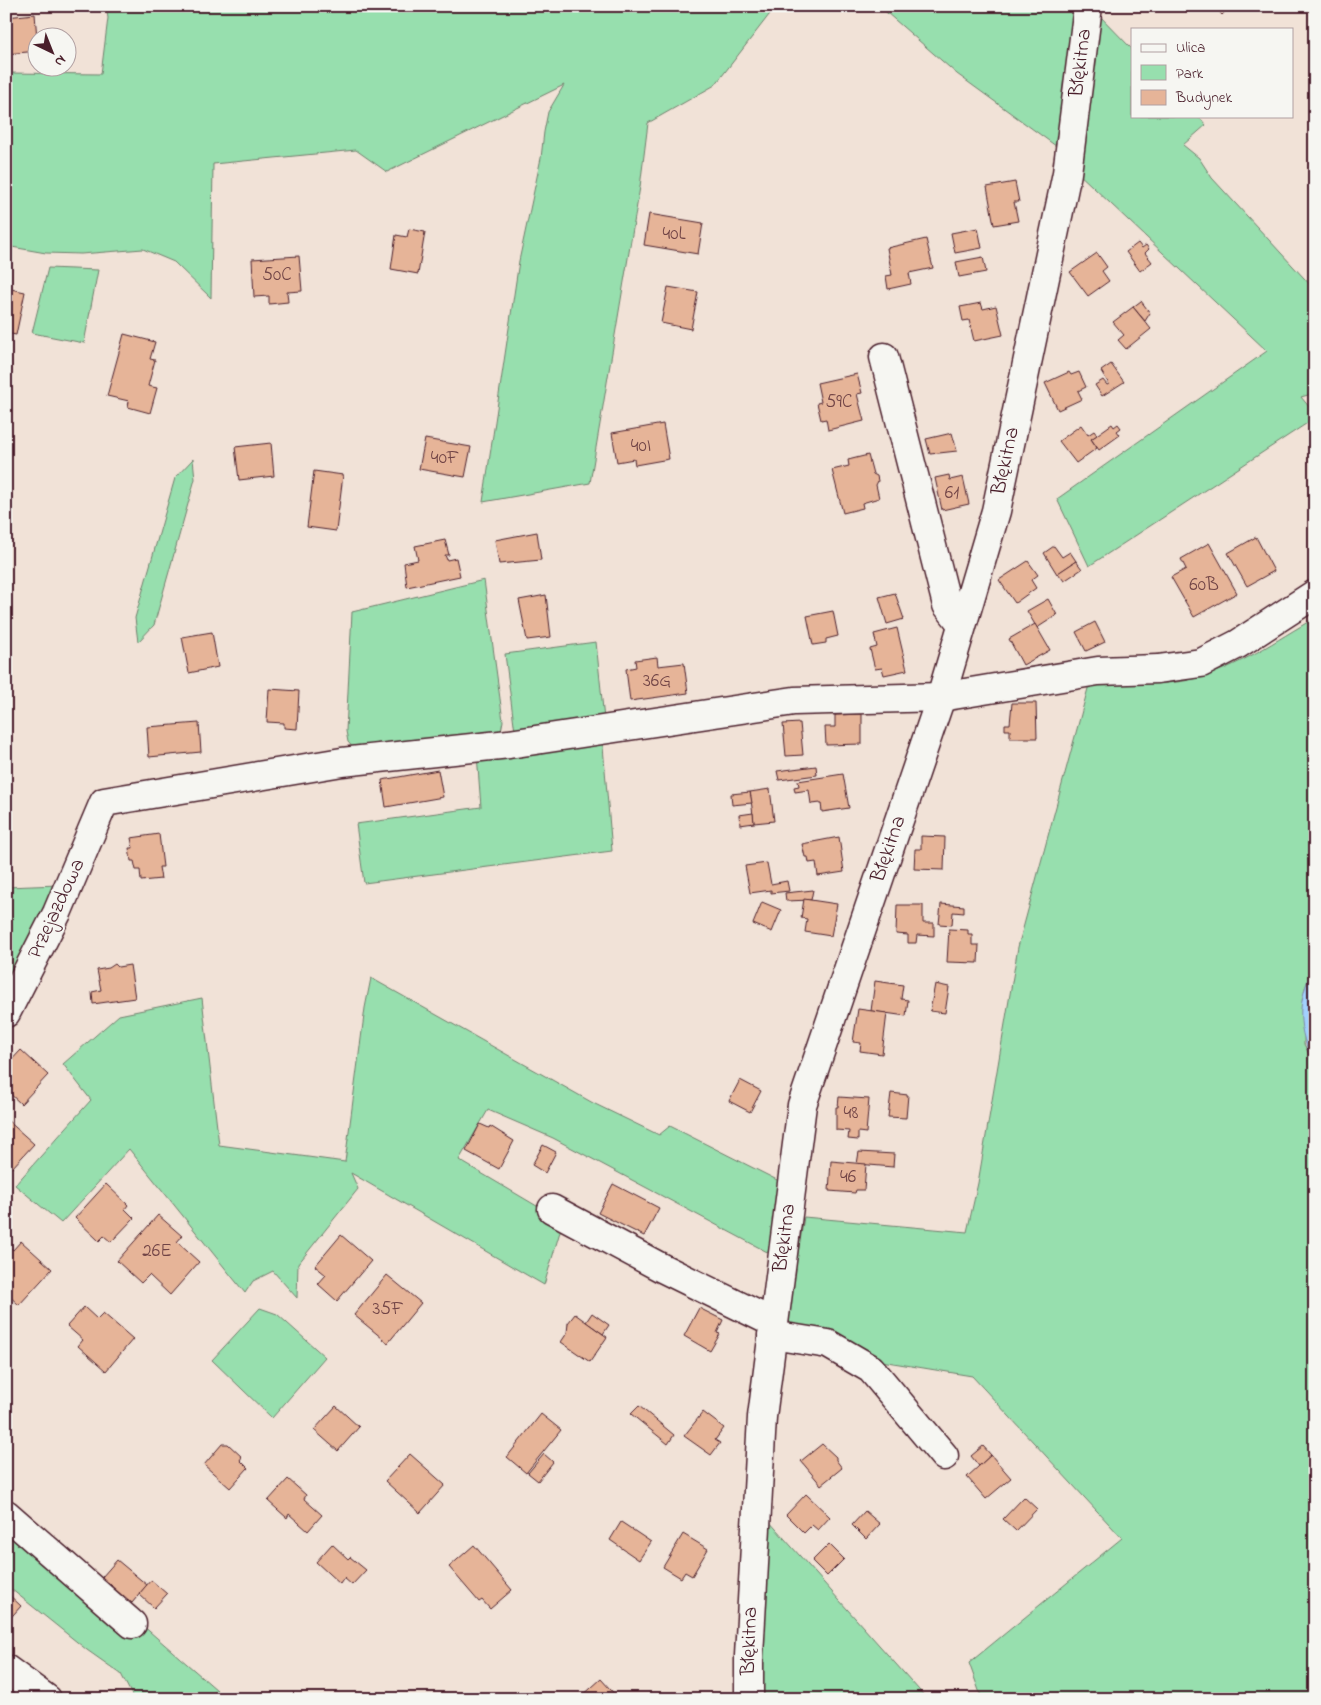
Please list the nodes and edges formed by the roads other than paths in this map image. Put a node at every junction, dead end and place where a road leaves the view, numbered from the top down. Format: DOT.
graph roads {
  1 [pos="1088,6"];
  2 [pos="884,357"];
  3 [pos="1315,594"];
  4 [pos="962,624"];
  5 [pos="941,698"];
  6 [pos="6,1013"];
  7 [pos="552,1209"];
  8 [pos="773,1329"];
  9 [pos="944,1456"];
  10 [pos="6,1514"];
  11 [pos="132,1624"];
  12 [pos="6,1668"];
  13 [pos="47,1699"];
  14 [pos="749,1699"];
  1 -- 4 [label="street, Błękitna"];
  2 -- 4 [label="street"];
  3 -- 5 [label="street"];
  4 -- 5 [label="street, Błękitna"];
  5 -- 6 [label="street, Przejazdowa"];
  5 -- 8 [label="street, Błękitna"];
  7 -- 8 [label="street"];
  8 -- 9 [label="street"];
  8 -- 14 [label="street, Błękitna"];
  10 -- 11 [label="street"];
  12 -- 13 [label="street"];
}
